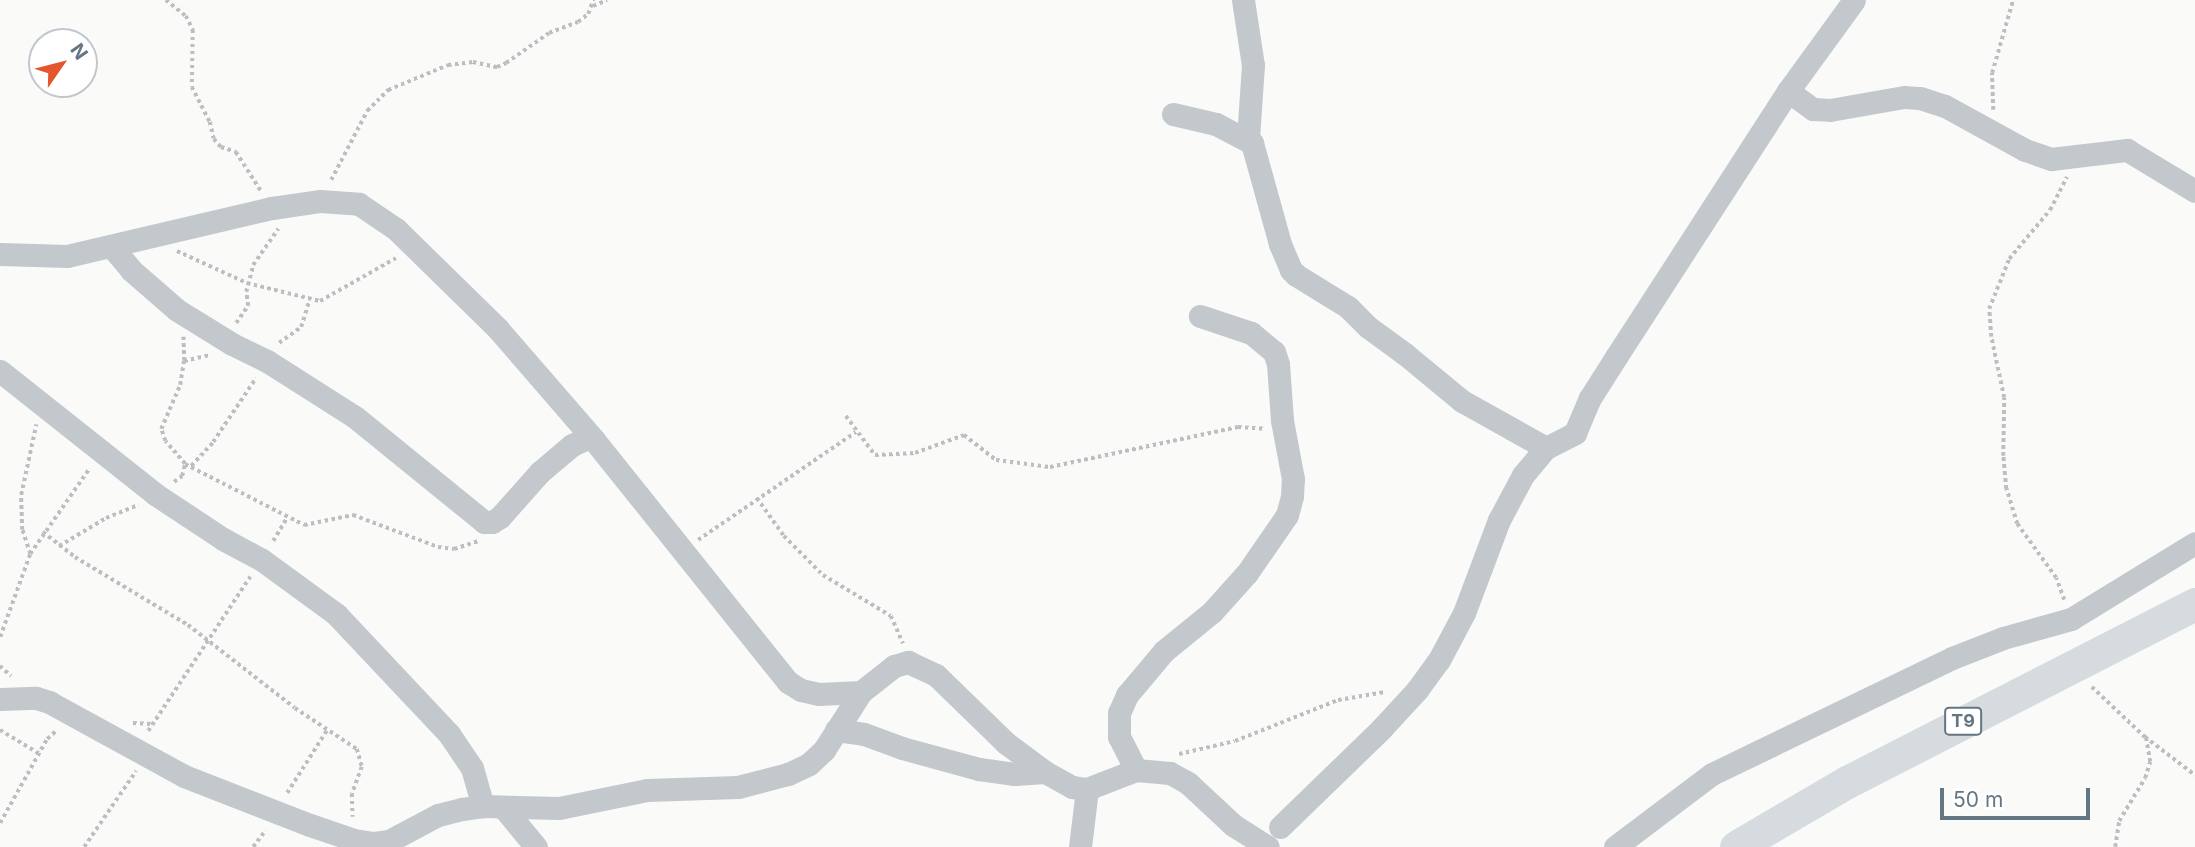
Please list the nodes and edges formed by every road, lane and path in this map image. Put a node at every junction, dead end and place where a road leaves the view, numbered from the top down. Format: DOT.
graph roads {
  1 [pos="166,0"];
  2 [pos="593,0"];
  3 [pos="607,0"];
  4 [pos="1243,0"];
  5 [pos="1854,0"];
  6 [pos="2013,0"];
  7 [pos="592,7"];
  8 [pos="1788,92"];
  9 [pos="1173,114"];
  10 [pos="1999,136"];
  11 [pos="1248,138"];
  12 [pos="2072,157"];
  13 [pos="2195,191"];
  14 [pos="320,201"];
  15 [pos="281,207"];
  16 [pos="151,237"];
  17 [pos="112,247"];
  18 [pos="418,250"];
  19 [pos="0,254"];
  20 [pos="247,283"];
  21 [pos="309,301"];
  22 [pos="177,310"];
  23 [pos="1200,316"];
  24 [pos="232,344"];
  25 [pos="267,361"];
  26 [pos="0,371"];
  27 [pos="37,402"];
  28 [pos="846,416"];
  29 [pos="856,432"];
  30 [pos="1285,439"];
  31 [pos="594,440"];
  32 [pos="1546,448"];
  33 [pos="100,453"];
  34 [pos="185,464"];
  35 [pos="191,466"];
  36 [pos="155,494"];
  37 [pos="757,498"];
  38 [pos="287,518"];
  39 [pos="492,522"];
  40 [pos="43,532"];
  41 [pos="2195,543"];
  42 [pos="60,546"];
  43 [pos="682,551"];
  44 [pos="30,554"];
  45 [pos="262,560"];
  46 [pos="2195,604"];
  47 [pos="2071,619"];
  48 [pos="0,637"];
  49 [pos="209,639"];
  50 [pos="908,662"];
  51 [pos="2072,664"];
  52 [pos="1417,690"];
  53 [pos="861,692"];
  54 [pos="0,699"];
  55 [pos="83,720"];
  56 [pos="0,730"];
  57 [pos="327,730"];
  58 [pos="836,730"];
  59 [pos="2145,737"];
  60 [pos="41,754"];
  61 [pos="141,754"];
  62 [pos="1136,764"];
  63 [pos="1045,772"];
  64 [pos="2195,775"];
  65 [pos="1096,787"];
  66 [pos="1210,804"];
  67 [pos="493,807"];
  68 [pos="275,812"];
  69 [pos="0,823"];
  70 [pos="1281,837"];
  71 [pos="354,840"];
  72 [pos="387,844"];
  73 [pos="84,847"];
  74 [pos="536,847"];
  75 [pos="1080,847"];
  76 [pos="1268,847"];
  77 [pos="1615,847"];
  78 [pos="1735,847"];
  79 [pos="2115,847"];
  1 -- 15 [label="path"];
  2 -- 7 [label="path"];
  3 -- 7 [label="path"];
  4 -- 11 [label="street"];
  5 -- 8 [label="street"];
  6 -- 10 [label="path"];
  7 -- 14 [label="path"];
  8 -- 10 [label="street"];
  8 -- 32 [label="street"];
  9 -- 11 [label="street"];
  10 -- 12 [label="street"];
  11 -- 32 [label="street"];
  12 -- 13 [label="street"];
  12 -- 47 [label="path"];
  14 -- 15 [label="street"];
  14 -- 18 [label="street"];
  15 -- 16 [label="street"];
  15 -- 20 [label="path"];
  16 -- 17 [label="street"];
  16 -- 20 [label="path"];
  17 -- 19 [label="street"];
  17 -- 22 [label="street"];
  18 -- 21 [label="path"];
  18 -- 31 [label="street"];
  20 -- 21 [label="path"];
  20 -- 24 [label="path"];
  21 -- 25 [label="path"];
  22 -- 24 [label="street"];
  22 -- 34 [label="path"];
  23 -- 30 [label="street"];
  24 -- 25 [label="street"];
  25 -- 35 [label="path"];
  25 -- 39 [label="street"];
  26 -- 27 [label="street"];
  27 -- 33 [label="street"];
  27 -- 44 [label="path"];
  28 -- 29 [label="path"];
  29 -- 30 [label="path"];
  29 -- 37 [label="path"];
  30 -- 62 [label="street"];
  31 -- 39 [label="street"];
  31 -- 43 [label="street"];
  32 -- 52 [label="street"];
  33 -- 36 [label="street"];
  33 -- 40 [label="path"];
  34 -- 35 [label="path"];
  34 -- 36 [label="path"];
  35 -- 38 [label="path"];
  36 -- 42 [label="path"];
  36 -- 45 [label="street"];
  37 -- 43 [label="path"];
  37 -- 50 [label="path"];
  38 -- 39 [label="path"];
  38 -- 45 [label="path"];
  40 -- 42 [label="path"];
  40 -- 44 [label="path"];
  41 -- 47 [label="street"];
  42 -- 49 [label="path"];
  43 -- 53 [label="street"];
  44 -- 48 [label="path"];
  45 -- 49 [label="path"];
  45 -- 67 [label="street"];
  46 -- 51 [label="highway, T9"];
  47 -- 77 [label="street"];
  49 -- 57 [label="path"];
  49 -- 61 [label="path"];
  50 -- 53 [label="street"];
  50 -- 63 [label="street"];
  51 -- 59 [label="path"];
  51 -- 78 [label="highway, T9"];
  52 -- 62 [label="path"];
  52 -- 70 [label="street"];
  53 -- 58 [label="street"];
  54 -- 55 [label="street"];
  55 -- 60 [label="path"];
  55 -- 61 [label="street"];
  56 -- 60 [label="path"];
  57 -- 68 [label="path"];
  57 -- 71 [label="path"];
  58 -- 63 [label="street"];
  58 -- 67 [label="street"];
  59 -- 64 [label="path"];
  59 -- 79 [label="path"];
  60 -- 69 [label="path"];
  61 -- 68 [label="street"];
  61 -- 73 [label="path"];
  62 -- 65 [label="street"];
  62 -- 66 [label="street"];
  63 -- 65 [label="street"];
  65 -- 75 [label="street"];
  66 -- 70 [label="street"];
  66 -- 76 [label="street"];
  67 -- 72 [label="street"];
  67 -- 74 [label="street"];
  68 -- 71 [label="street"];
  71 -- 72 [label="street"];
}
